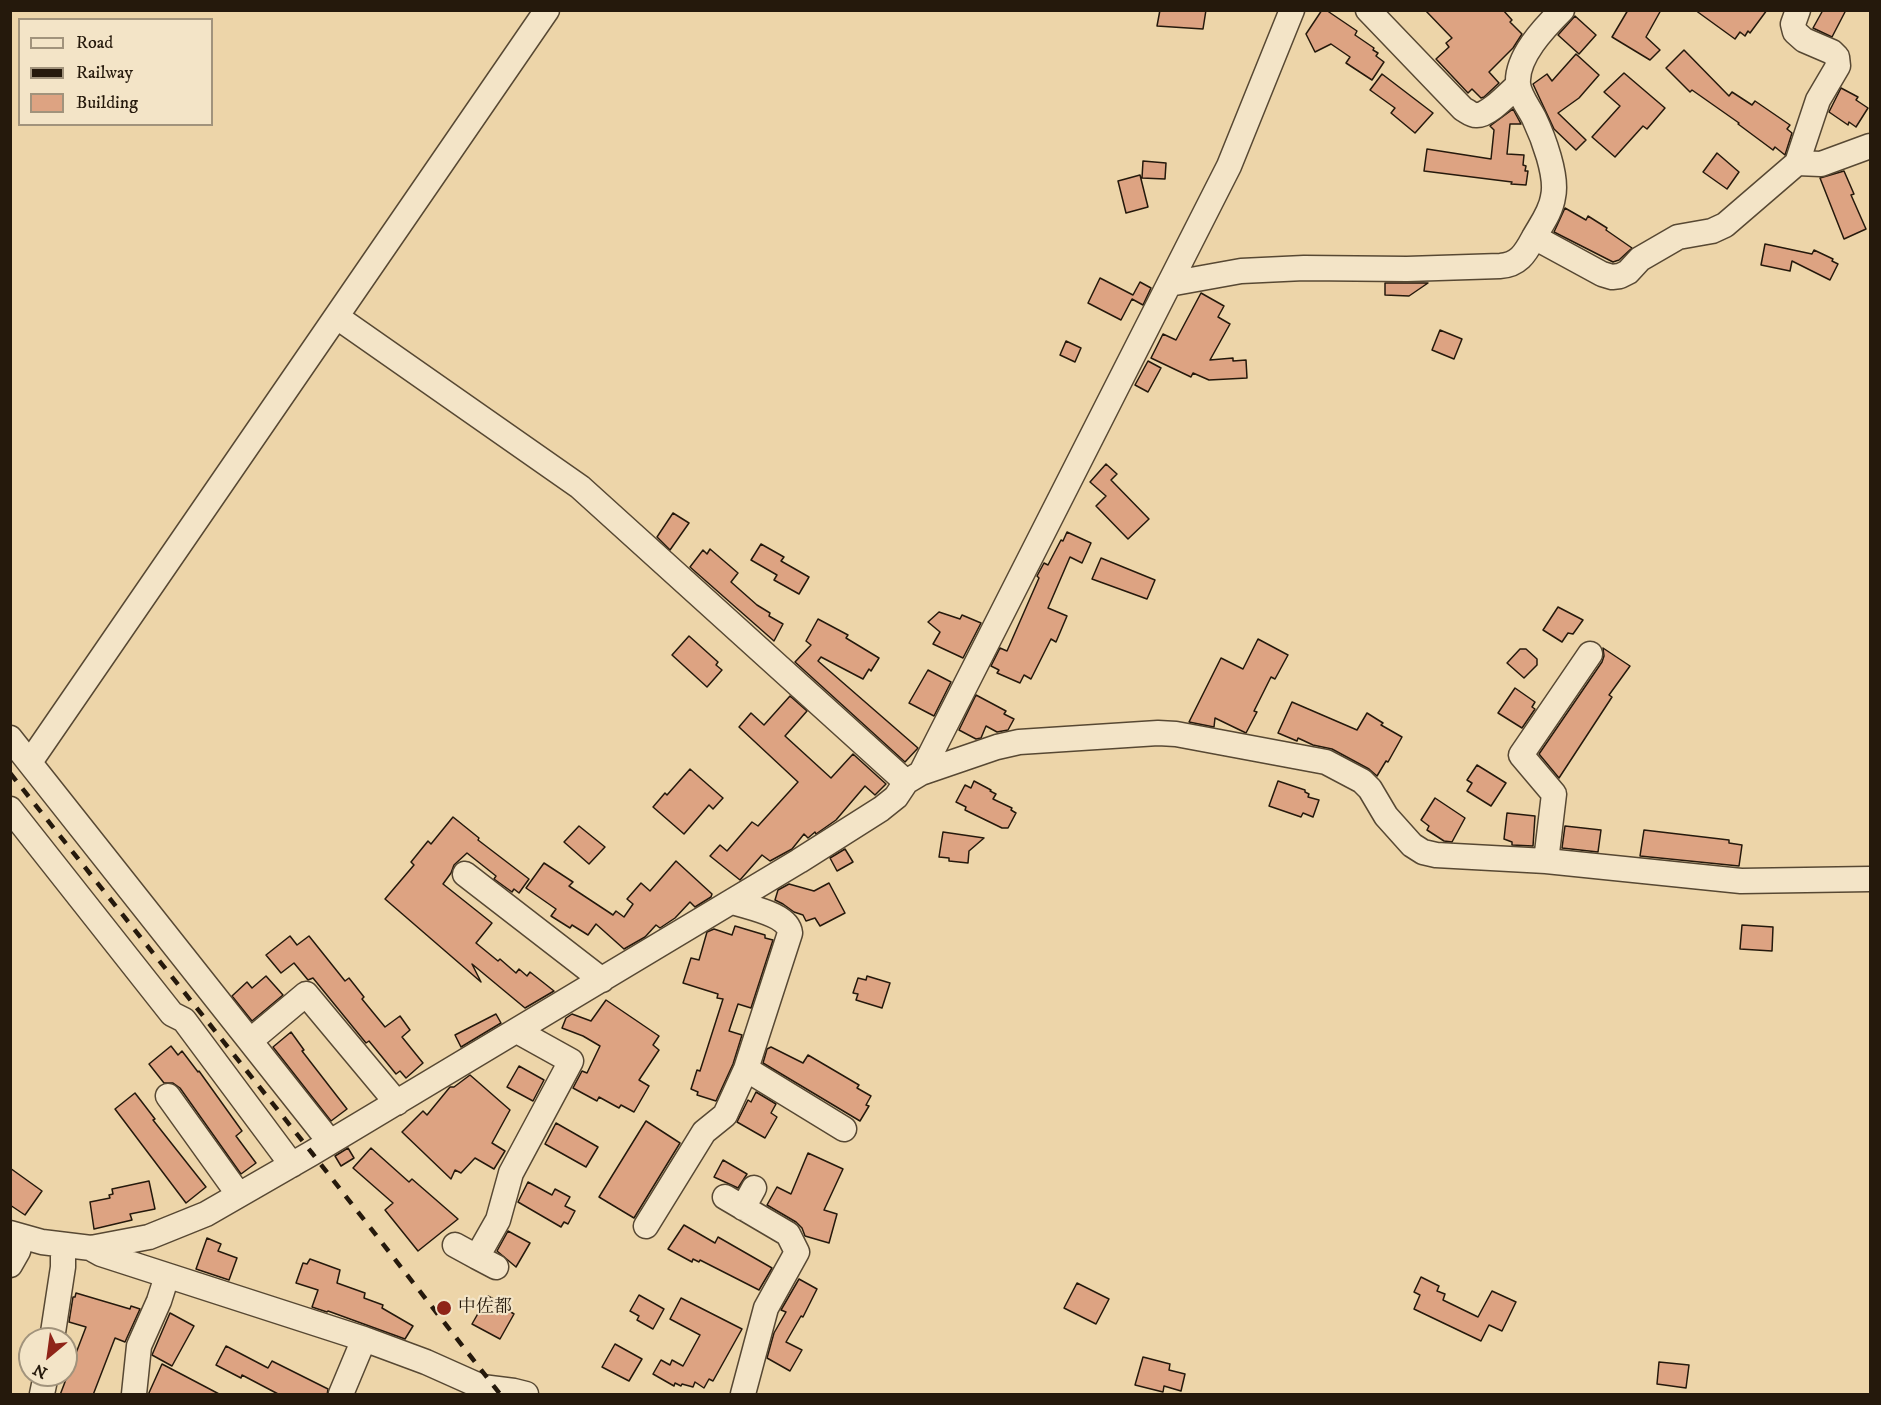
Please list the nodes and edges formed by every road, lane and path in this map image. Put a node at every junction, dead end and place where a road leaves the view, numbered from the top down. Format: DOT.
graph roads {
  1 [pos="547,10"];
  2 [pos="1292,10"];
  3 [pos="1368,10"];
  4 [pos="1562,10"];
  5 [pos="1798,10"];
  6 [pos="1518,85"];
  7 [pos="1870,146"];
  8 [pos="1797,163"];
  9 [pos="1534,237"];
  10 [pos="1168,284"];
  11 [pos="337,316"];
  12 [pos="1590,654"];
  13 [pos="10,738"];
  14 [pos="30,762"];
  15 [pos="914,777"];
  16 [pos="10,809"];
  17 [pos="1546,861"];
  18 [pos="465,874"];
  19 [pos="1870,879"];
  20 [pos="733,902"];
  21 [pos="602,980"];
  22 [pos="517,1031"];
  23 [pos="250,1041"];
  24 [pos="746,1069"];
  25 [pos="168,1096"];
  26 [pos="397,1103"];
  27 [pos="844,1129"];
  28 [pos="330,1142"];
  29 [pos="291,1165"];
  30 [pos="239,1196"];
  31 [pos="741,1198"];
  32 [pos="646,1226"];
  33 [pos="16,1235"];
  34 [pos="455,1245"];
  35 [pos="63,1246"];
  36 [pos="91,1248"];
  37 [pos="10,1265"];
  38 [pos="167,1276"];
  39 [pos="54,1327"];
  40 [pos="364,1340"];
  41 [pos="134,1395"];
  42 [pos="341,1395"];
  43 [pos="526,1395"];
  44 [pos="743,1395"];
  1 -- 11 [label="street"];
  2 -- 10 [label="street"];
  3 -- 6 [label="street"];
  4 -- 6 [label="street"];
  5 -- 8 [label="street"];
  6 -- 9 [label="street"];
  7 -- 8 [label="street"];
  8 -- 9 [label="street"];
  9 -- 10 [label="street"];
  10 -- 15 [label="street"];
  11 -- 14 [label="street"];
  11 -- 15 [label="street"];
  12 -- 17 [label="street"];
  13 -- 14 [label="street"];
  14 -- 23 [label="street"];
  15 -- 17 [label="street"];
  15 -- 20 [label="street"];
  16 -- 29 [label="street"];
  17 -- 19 [label="street"];
  18 -- 21 [label="street"];
  20 -- 21 [label="street"];
  20 -- 24 [label="street"];
  21 -- 22 [label="street"];
  22 -- 26 [label="street"];
  22 -- 34 [label="street"];
  23 -- 26 [label="street"];
  23 -- 28 [label="street"];
  24 -- 27 [label="street"];
  24 -- 32 [label="street"];
  25 -- 30 [label="street"];
  26 -- 28 [label="street"];
  28 -- 29 [label="street"];
  29 -- 30 [label="street"];
  30 -- 36 [label="street"];
  31 -- 44 [label="street"];
  33 -- 35 [label="street"];
  33 -- 37 [label="street"];
  35 -- 36 [label="street"];
  35 -- 39 [label="street"];
  36 -- 38 [label="street"];
  38 -- 40 [label="street"];
  38 -- 41 [label="street"];
  40 -- 42 [label="street"];
  40 -- 43 [label="street"];
}
